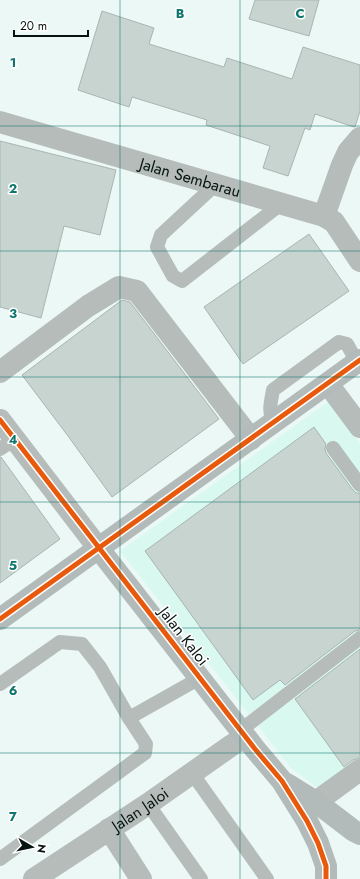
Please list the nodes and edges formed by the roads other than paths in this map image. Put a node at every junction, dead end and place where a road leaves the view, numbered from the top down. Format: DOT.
graph roads {
  1 [pos="0,122"];
  2 [pos="360,138"];
  3 [pos="215,185"];
  4 [pos="281,204"];
  5 [pos="324,216"];
  6 [pos="360,261"];
  7 [pos="358,361"];
  8 [pos="0,372"];
  9 [pos="328,384"];
  10 [pos="0,420"];
  11 [pos="273,423"];
  12 [pos="360,427"];
  13 [pos="250,439"];
  14 [pos="7,444"];
  15 [pos="333,448"];
  16 [pos="360,485"];
  17 [pos="99,548"];
  18 [pos="0,619"];
  19 [pos="360,638"];
  20 [pos="200,678"];
  21 [pos="0,684"];
  22 [pos="129,718"];
  23 [pos="243,734"];
  24 [pos="360,770"];
  25 [pos="192,773"];
  26 [pos="282,781"];
  27 [pos="316,802"];
  28 [pos="148,804"];
  29 [pos="109,829"];
  30 [pos="360,834"];
  31 [pos="0,859"];
  32 [pos="34,879"];
  33 [pos="141,879"];
  34 [pos="201,879"];
  35 [pos="267,879"];
  36 [pos="326,879"];
  1 -- 3 [label="street, Jalan Sembarau"];
  2 -- 5 [label="street"];
  3 -- 4 [label="street, Jalan Sembarau"];
  3 -- 4 [label="lane"];
  4 -- 5 [label="street, Jalan Sembarau"];
  5 -- 6 [label="street, Jalan Sembarau"];
  7 -- 9 [label="street"];
  7 -- 11 [label="lane"];
  8 -- 13 [label="street"];
  9 -- 11 [label="street"];
  9 -- 12 [label="street"];
  10 -- 14 [label="street, Jalan Kaloi"];
  11 -- 13 [label="street"];
  13 -- 17 [label="street"];
  14 -- 17 [label="street, Jalan Kaloi"];
  15 -- 16 [label="lane"];
  17 -- 18 [label="street"];
  17 -- 20 [label="street, Jalan Kaloi"];
  19 -- 23 [label="lane"];
  20 -- 22 [label="lane"];
  20 -- 23 [label="street, Jalan Kaloi"];
  21 -- 22 [label="lane"];
  22 -- 31 [label="lane"];
  23 -- 25 [label="street, Jalan Jaloi"];
  23 -- 26 [label="street, Jalan Kaloi"];
  24 -- 27 [label="street"];
  25 -- 28 [label="street, Jalan Jaloi"];
  25 -- 35 [label="lane"];
  26 -- 27 [label="street, Jalan Kaloi"];
  26 -- 36 [label="street, Jalan Kaloi"];
  27 -- 30 [label="street, Jalan Kaloi"];
  28 -- 29 [label="street, Jalan Jaloi"];
  28 -- 34 [label="lane"];
  29 -- 32 [label="street, Jalan Jaloi"];
  29 -- 33 [label="street"];
}
